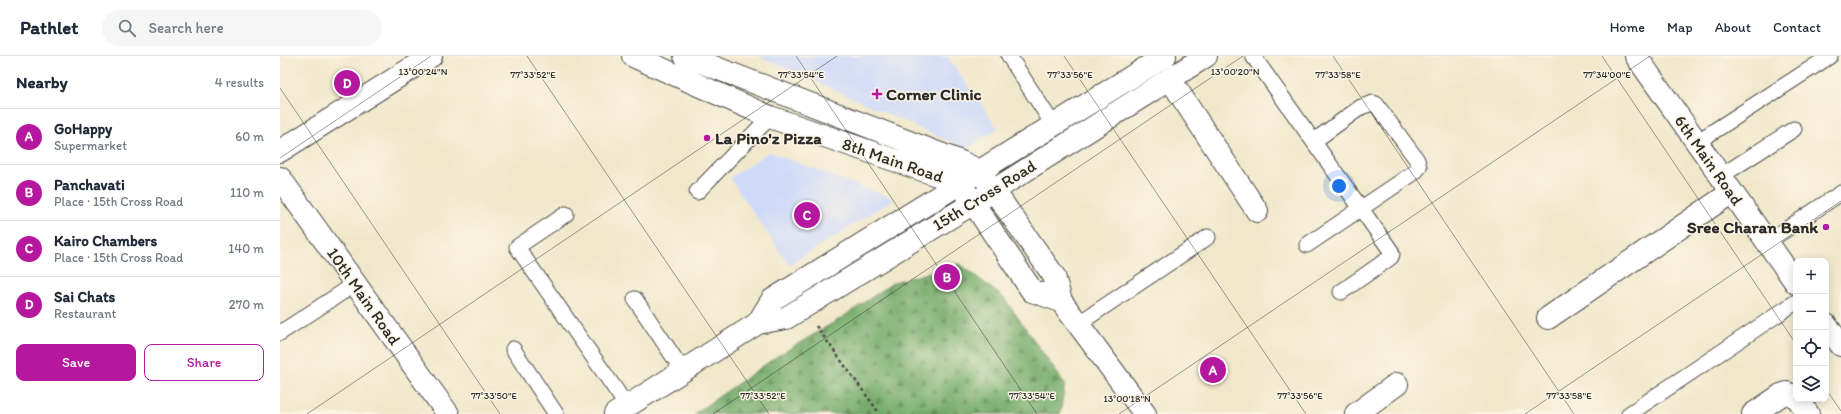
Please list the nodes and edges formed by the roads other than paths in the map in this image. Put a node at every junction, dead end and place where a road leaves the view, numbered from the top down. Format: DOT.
graph roads {
  1 [pos="431,56"];
  2 [pos="633,56"];
  3 [pos="685,56"];
  4 [pos="1009,56"];
  5 [pos="1165,56"];
  6 [pos="1206,56"];
  7 [pos="1253,56"];
  8 [pos="1636,56"];
  9 [pos="1830,56"];
  10 [pos="1170,79"];
  11 [pos="770,118"];
  12 [pos="1054,126"];
  13 [pos="1794,129"];
  14 [pos="1314,141"];
  15 [pos="1697,142"];
  16 [pos="280,151"];
  17 [pos="980,171"];
  18 [pos="280,178"];
  19 [pos="960,183"];
  20 [pos="1727,184"];
  21 [pos="993,191"];
  22 [pos="697,192"];
  23 [pos="1841,193"];
  24 [pos="973,203"];
  25 [pos="1362,208"];
  26 [pos="1257,211"];
  27 [pos="566,214"];
  28 [pos="1208,237"];
  29 [pos="1767,242"];
  30 [pos="1307,245"];
  31 [pos="1793,279"];
  32 [pos="355,284"];
  33 [pos="1341,292"];
  34 [pos="635,299"];
  35 [pos="1061,301"];
  36 [pos="1793,304"];
  37 [pos="1548,318"];
  38 [pos="758,323"];
  39 [pos="1078,324"];
  40 [pos="1829,329"];
  41 [pos="280,333"];
  42 [pos="1841,345"];
  43 [pos="513,349"];
  44 [pos="683,371"];
  45 [pos="1397,384"];
  46 [pos="1793,396"];
  47 [pos="1800,402"];
  48 [pos="621,410"];
  49 [pos="448,414"];
  50 [pos="556,414"];
  51 [pos="1145,414"];
  52 [pos="1356,414"];
  53 [pos="1629,414"];
  54 [pos="1753,414"];
  55 [pos="1808,414"];
  1 -- 16 [label="street"];
  2 -- 11 [label="street, 8th Main Road"];
  3 -- 17 [label="street, 8th Main Road"];
  4 -- 12 [label="lane"];
  5 -- 12 [label="street, 15th Cross Road"];
  6 -- 10 [label="street, 15th Cross Road"];
  7 -- 14 [label="lane"];
  8 -- 15 [label="street, 6th Main Road"];
  9 -- 15 [label="lane"];
  10 -- 21 [label="street, 15th Cross Road"];
  10 -- 26 [label="street"];
  11 -- 19 [label="street, 8th Main Road"];
  11 -- 22 [label="lane"];
  12 -- 17 [label="street, 15th Cross Road"];
  13 -- 20 [label="lane"];
  14 -- 25 [label="lane"];
  14 -- 25 [label="lane"];
  15 -- 20 [label="street, 6th Main Road"];
  17 -- 19 [label="street, 15th Cross Road"];
  17 -- 21 [label="street"];
  18 -- 32 [label="street, 10th Main Road"];
  19 -- 24 [label="street, 8th Main Road"];
  19 -- 38 [label="street, 15th Cross Road"];
  20 -- 29 [label="street, 6th Main Road"];
  20 -- 37 [label="street"];
  21 -- 24 [label="street, 15th Cross Road"];
  21 -- 35 [label="street"];
  23 -- 29 [label="lane"];
  24 -- 35 [label="street, 8th Main Road"];
  24 -- 38 [label="street, 15th Cross Road"];
  25 -- 30 [label="lane"];
  25 -- 33 [label="lane"];
  27 -- 48 [label="lane"];
  28 -- 39 [label="lane"];
  29 -- 31 [label="street, 6th Main Road"];
  32 -- 41 [label="lane"];
  32 -- 49 [label="street, 10th Main Road"];
  34 -- 44 [label="lane"];
  35 -- 39 [label="street"];
  36 -- 53 [label="lane"];
  38 -- 44 [label="street, 15th Cross Road"];
  39 -- 51 [label="street"];
  40 -- 42 [label="street"];
  43 -- 50 [label="lane"];
  44 -- 48 [label="street, 15th Cross Road"];
  45 -- 52 [label="street"];
  46 -- 54 [label="street"];
  47 -- 55 [label="street"];
}
